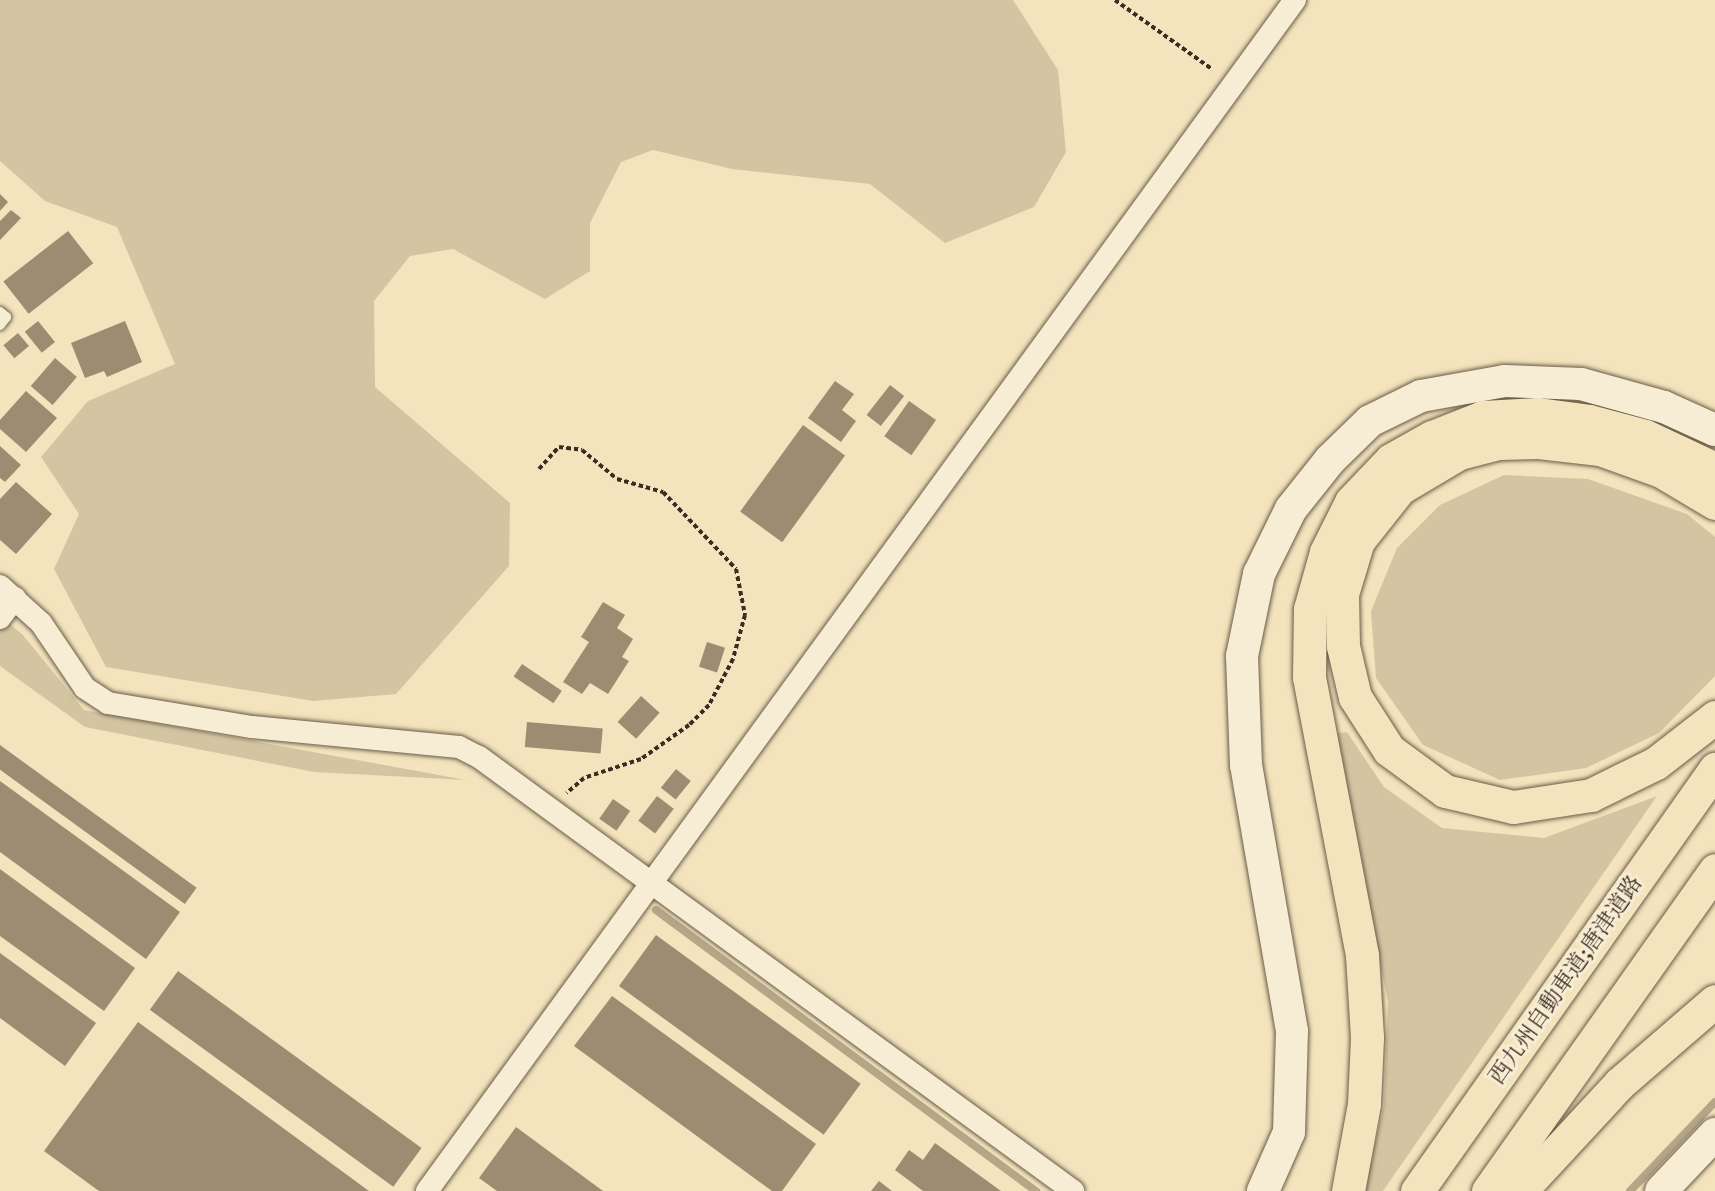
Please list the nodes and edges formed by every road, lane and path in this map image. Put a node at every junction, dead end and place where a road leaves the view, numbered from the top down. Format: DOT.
graph roads {
  1 [pos="1115,0"];
  2 [pos="1295,0"];
  3 [pos="1233,85"];
  4 [pos="0,312"];
  5 [pos="0,326"];
  6 [pos="1715,430"];
  7 [pos="539,469"];
  8 [pos="1715,469"];
  9 [pos="1715,503"];
  10 [pos="7,592"];
  11 [pos="0,618"];
  12 [pos="1715,717"];
  13 [pos="1715,769"];
  14 [pos="551,808"];
  15 [pos="1715,870"];
  16 [pos="652,882"];
  17 [pos="1715,1001"];
  18 [pos="1715,1134"];
  19 [pos="427,1191"];
  20 [pos="1073,1191"];
  21 [pos="1263,1191"];
  22 [pos="1348,1191"];
  23 [pos="1416,1191"];
  24 [pos="1488,1191"];
  25 [pos="1520,1191"];
  26 [pos="1661,1191"];
  1 -- 3 [label="path"];
  2 -- 3 [label="street"];
  3 -- 16 [label="street"];
  4 -- 5 [label="lane"];
  6 -- 21 [label="street"];
  7 -- 14 [label="path"];
  8 -- 22 [label="highway"];
  9 -- 12 [label="highway"];
  10 -- 11 [label="street"];
  10 -- 14 [label="street"];
  13 -- 23 [label="highway, 西九州自動車道;唐津道路"];
  14 -- 16 [label="street"];
  15 -- 24 [label="highway"];
  16 -- 19 [label="street"];
  16 -- 20 [label="street"];
  17 -- 25 [label="highway"];
  18 -- 26 [label="street"];
}
